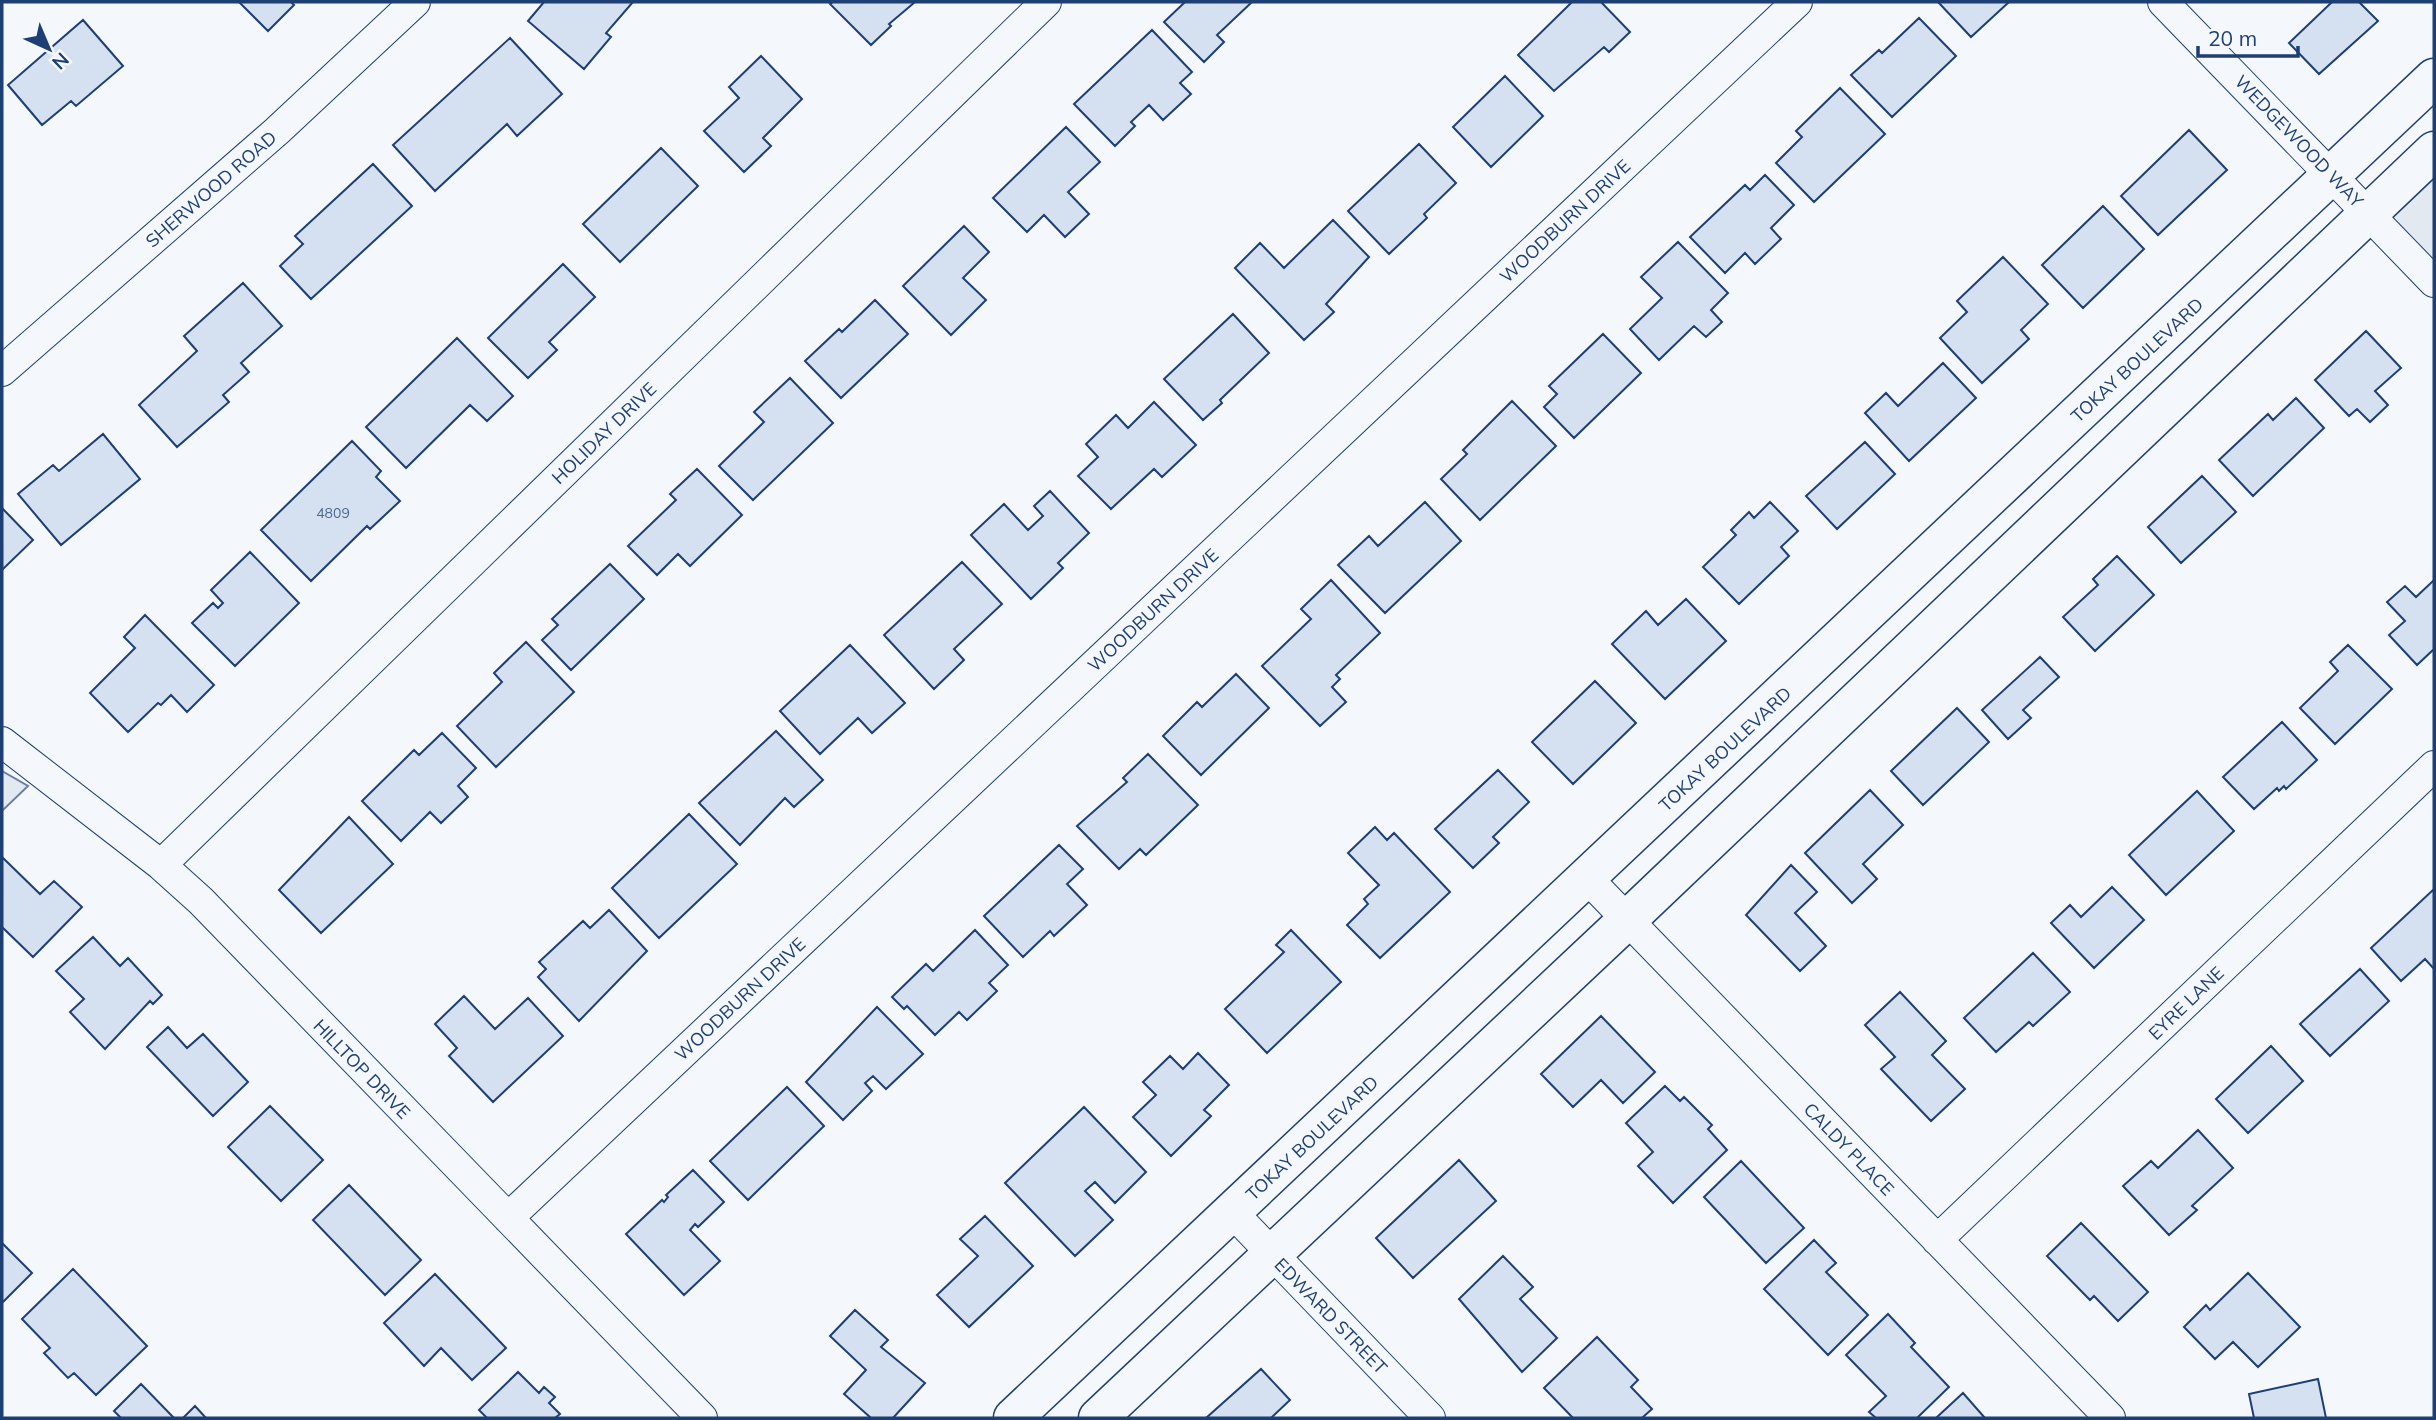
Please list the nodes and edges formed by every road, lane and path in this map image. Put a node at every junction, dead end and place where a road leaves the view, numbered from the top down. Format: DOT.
graph roads {
  1 [pos="415,2"];
  2 [pos="1046,2"];
  3 [pos="1797,2"];
  4 [pos="2163,2"];
  5 [pos="2434,78"];
  6 [pos="2434,151"];
  7 [pos="2332,176"];
  8 [pos="2370,214"];
  9 [pos="2434,282"];
  10 [pos="2,371"];
  11 [pos="2,742"];
  12 [pos="2434,766"];
  13 [pos="161,865"];
  14 [pos="1588,879"];
  15 [pos="1627,920"];
  16 [pos="1233,1213"];
  17 [pos="508,1218"];
  18 [pos="1937,1240"];
  19 [pos="1271,1253"];
  20 [pos="702,1418"];
  21 [pos="1013,1418"];
  22 [pos="1098,1418"];
  23 [pos="1430,1418"];
  24 [pos="2110,1418"];
  1 -- 10 [label="street, SHERWOOD ROAD"];
  2 -- 13 [label="street, HOLIDAY DRIVE"];
  3 -- 17 [label="street, WOODBURN DRIVE"];
  4 -- 7 [label="street, WEDGEWOOD WAY"];
  5 -- 7 [label="street, TOKAY BOULEVARD"];
  6 -- 8 [label="street"];
  7 -- 8 [label="street, WEDGEWOOD WAY"];
  7 -- 14 [label="street, TOKAY BOULEVARD"];
  8 -- 9 [label="street, WEDGEWOOD WAY"];
  8 -- 15 [label="street"];
  11 -- 13 [label="street, HILLTOP DRIVE"];
  12 -- 18 [label="street, EYRE LANE"];
  13 -- 17 [label="street, HILLTOP DRIVE"];
  14 -- 15 [label="street, CALDY PLACE"];
  14 -- 16 [label="street, TOKAY BOULEVARD"];
  15 -- 18 [label="street, CALDY PLACE"];
  15 -- 19 [label="street"];
  16 -- 19 [label="street, EDWARD STREET"];
  16 -- 21 [label="street, TOKAY BOULEVARD"];
  17 -- 20 [label="street, HILLTOP DRIVE"];
  18 -- 24 [label="street, CALDY PLACE"];
  19 -- 22 [label="street"];
  19 -- 23 [label="street, EDWARD STREET"];
}
